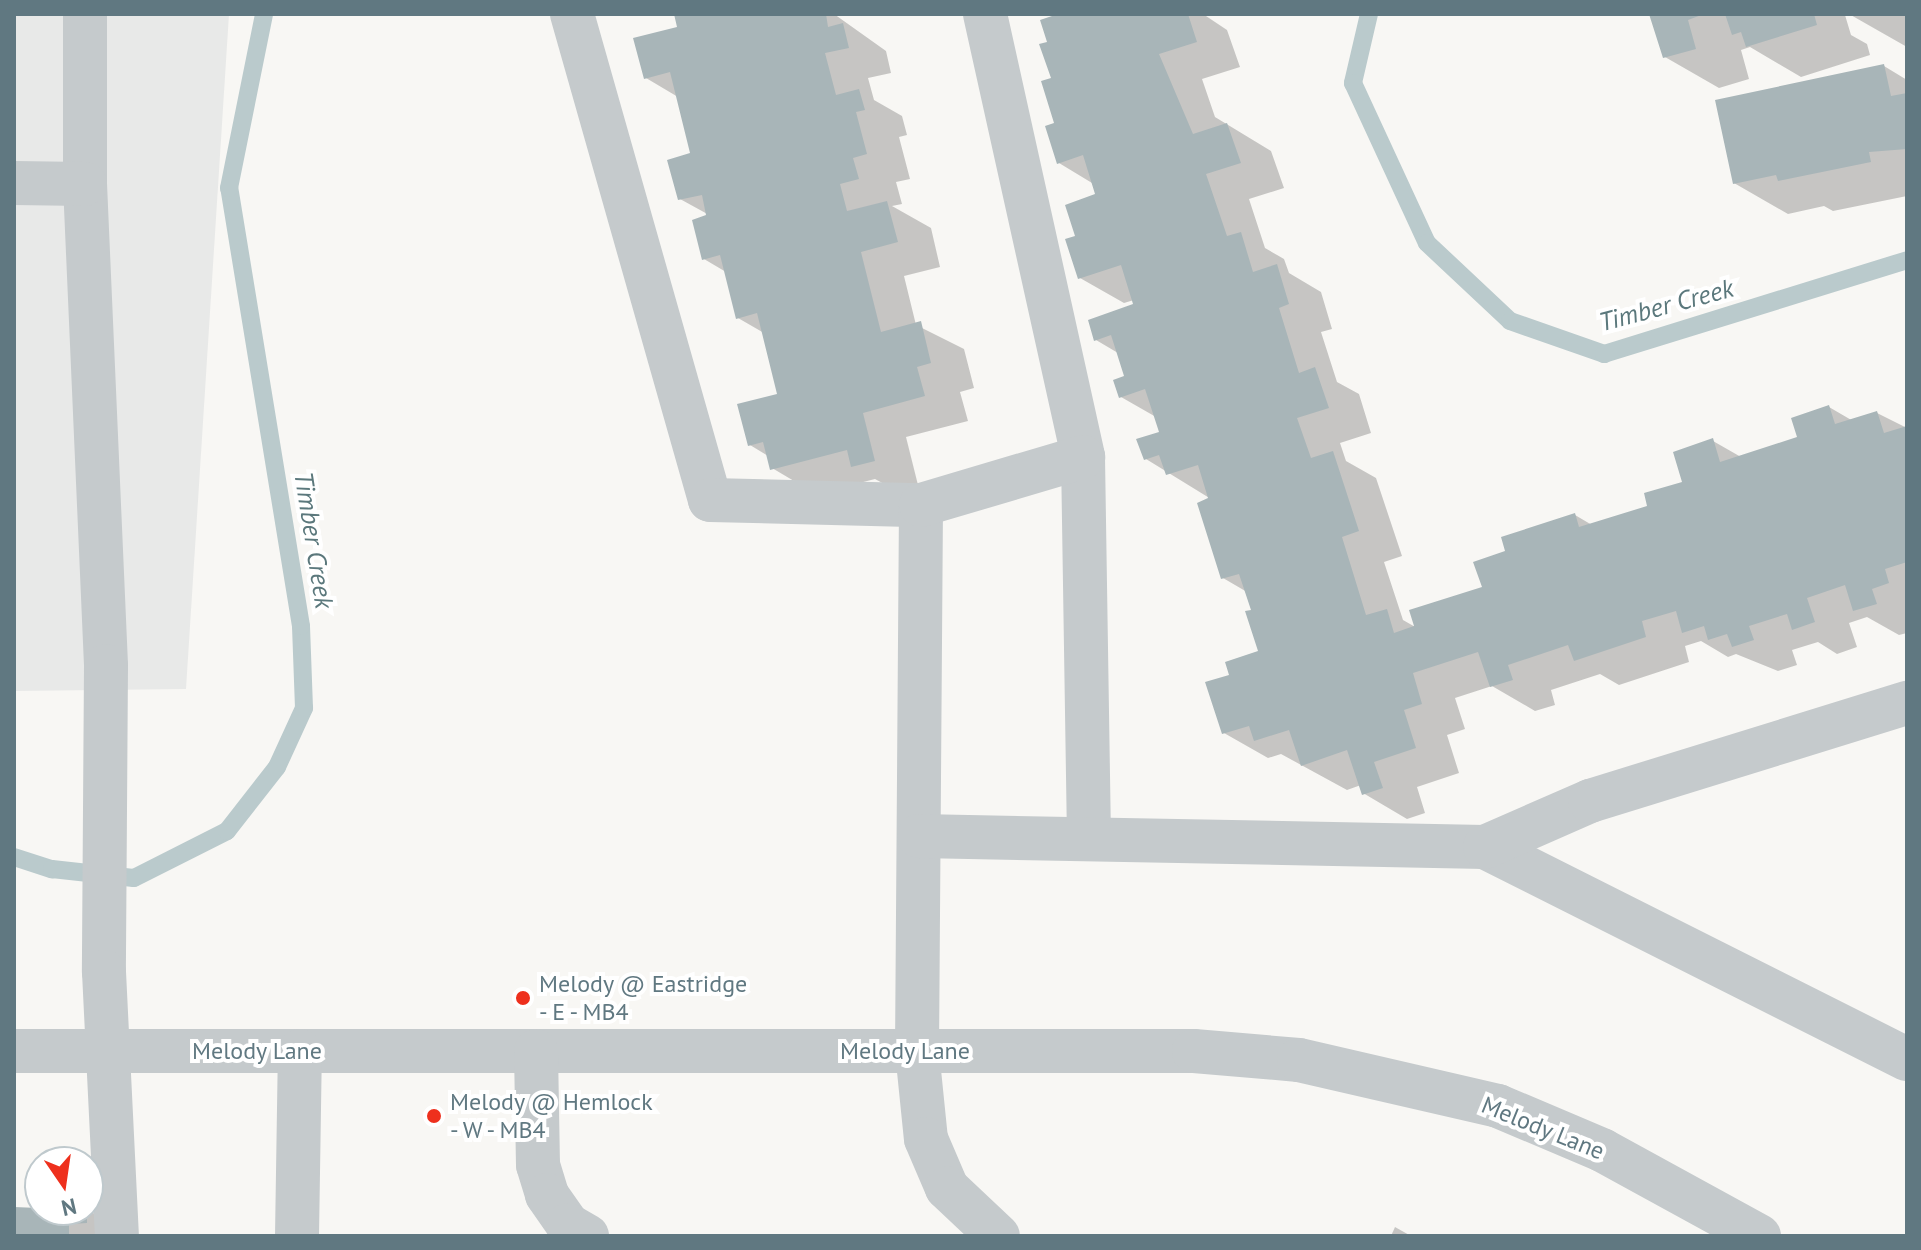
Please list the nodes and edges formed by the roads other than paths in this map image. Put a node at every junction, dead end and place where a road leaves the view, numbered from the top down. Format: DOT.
graph roads {
  1 [pos="85,14"];
  2 [pos="572,14"];
  3 [pos="985,14"];
  4 [pos="14,183"];
  5 [pos="85,184"];
  6 [pos="1083,457"];
  7 [pos="921,505"];
  8 [pos="1907,703"];
  9 [pos="919,836"];
  10 [pos="1089,836"];
  11 [pos="1485,847"];
  12 [pos="14,1051"];
  13 [pos="109,1051"];
  14 [pos="300,1051"];
  15 [pos="536,1051"];
  16 [pos="917,1051"];
  17 [pos="1907,1059"];
  18 [pos="117,1236"];
  19 [pos="297,1236"];
  20 [pos="587,1236"];
  21 [pos="998,1236"];
  22 [pos="1759,1236"];
  1 -- 5 [label="street"];
  2 -- 7 [label="street"];
  3 -- 6 [label="street"];
  4 -- 5 [label="street"];
  5 -- 13 [label="street"];
  6 -- 7 [label="street"];
  6 -- 10 [label="street"];
  7 -- 9 [label="street"];
  8 -- 11 [label="street"];
  9 -- 10 [label="street"];
  9 -- 16 [label="street"];
  10 -- 11 [label="street"];
  11 -- 17 [label="street"];
  12 -- 13 [label="street, Melody Lane"];
  13 -- 14 [label="street, Melody Lane"];
  13 -- 18 [label="street"];
  14 -- 15 [label="street, Melody Lane"];
  14 -- 19 [label="street"];
  15 -- 16 [label="street, Melody Lane"];
  15 -- 20 [label="street"];
  16 -- 21 [label="street"];
  16 -- 22 [label="street, Melody Lane"];
}
